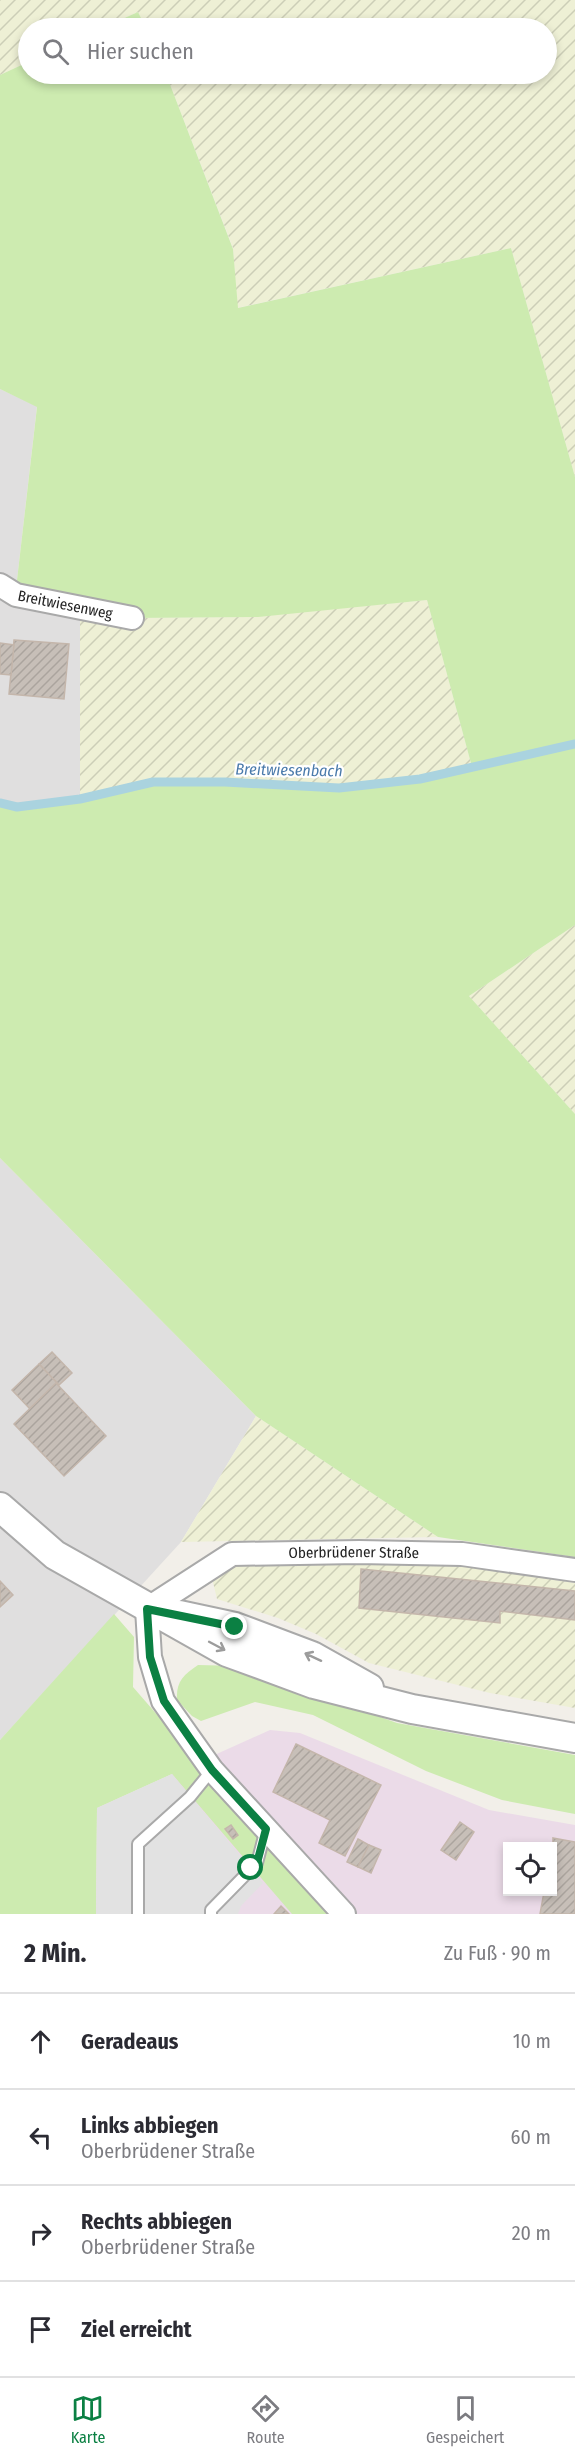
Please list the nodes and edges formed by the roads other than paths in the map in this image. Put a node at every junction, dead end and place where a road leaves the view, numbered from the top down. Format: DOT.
graph roads {
  1 [pos="0,585"];
  2 [pos="132,618"];
  3 [pos="0,1506"];
  4 [pos="575,1570"];
  5 [pos="147,1609"];
  6 [pos="575,1738"];
  7 [pos="212,1770"];
  8 [pos="266,1829"];
  9 [pos="138,1914"];
  10 [pos="211,1914"];
  11 [pos="345,1914"];
  1 -- 2 [label="street, Breitwiesenweg"];
  3 -- 5 [label="street"];
  4 -- 5 [label="street, Oberbrüdener Straße"];
  5 -- 6 [label="street"];
  5 -- 7 [label="street"];
  7 -- 8 [label="street"];
  7 -- 9 [label="lane"];
  8 -- 10 [label="lane"];
  8 -- 11 [label="street"];
}
